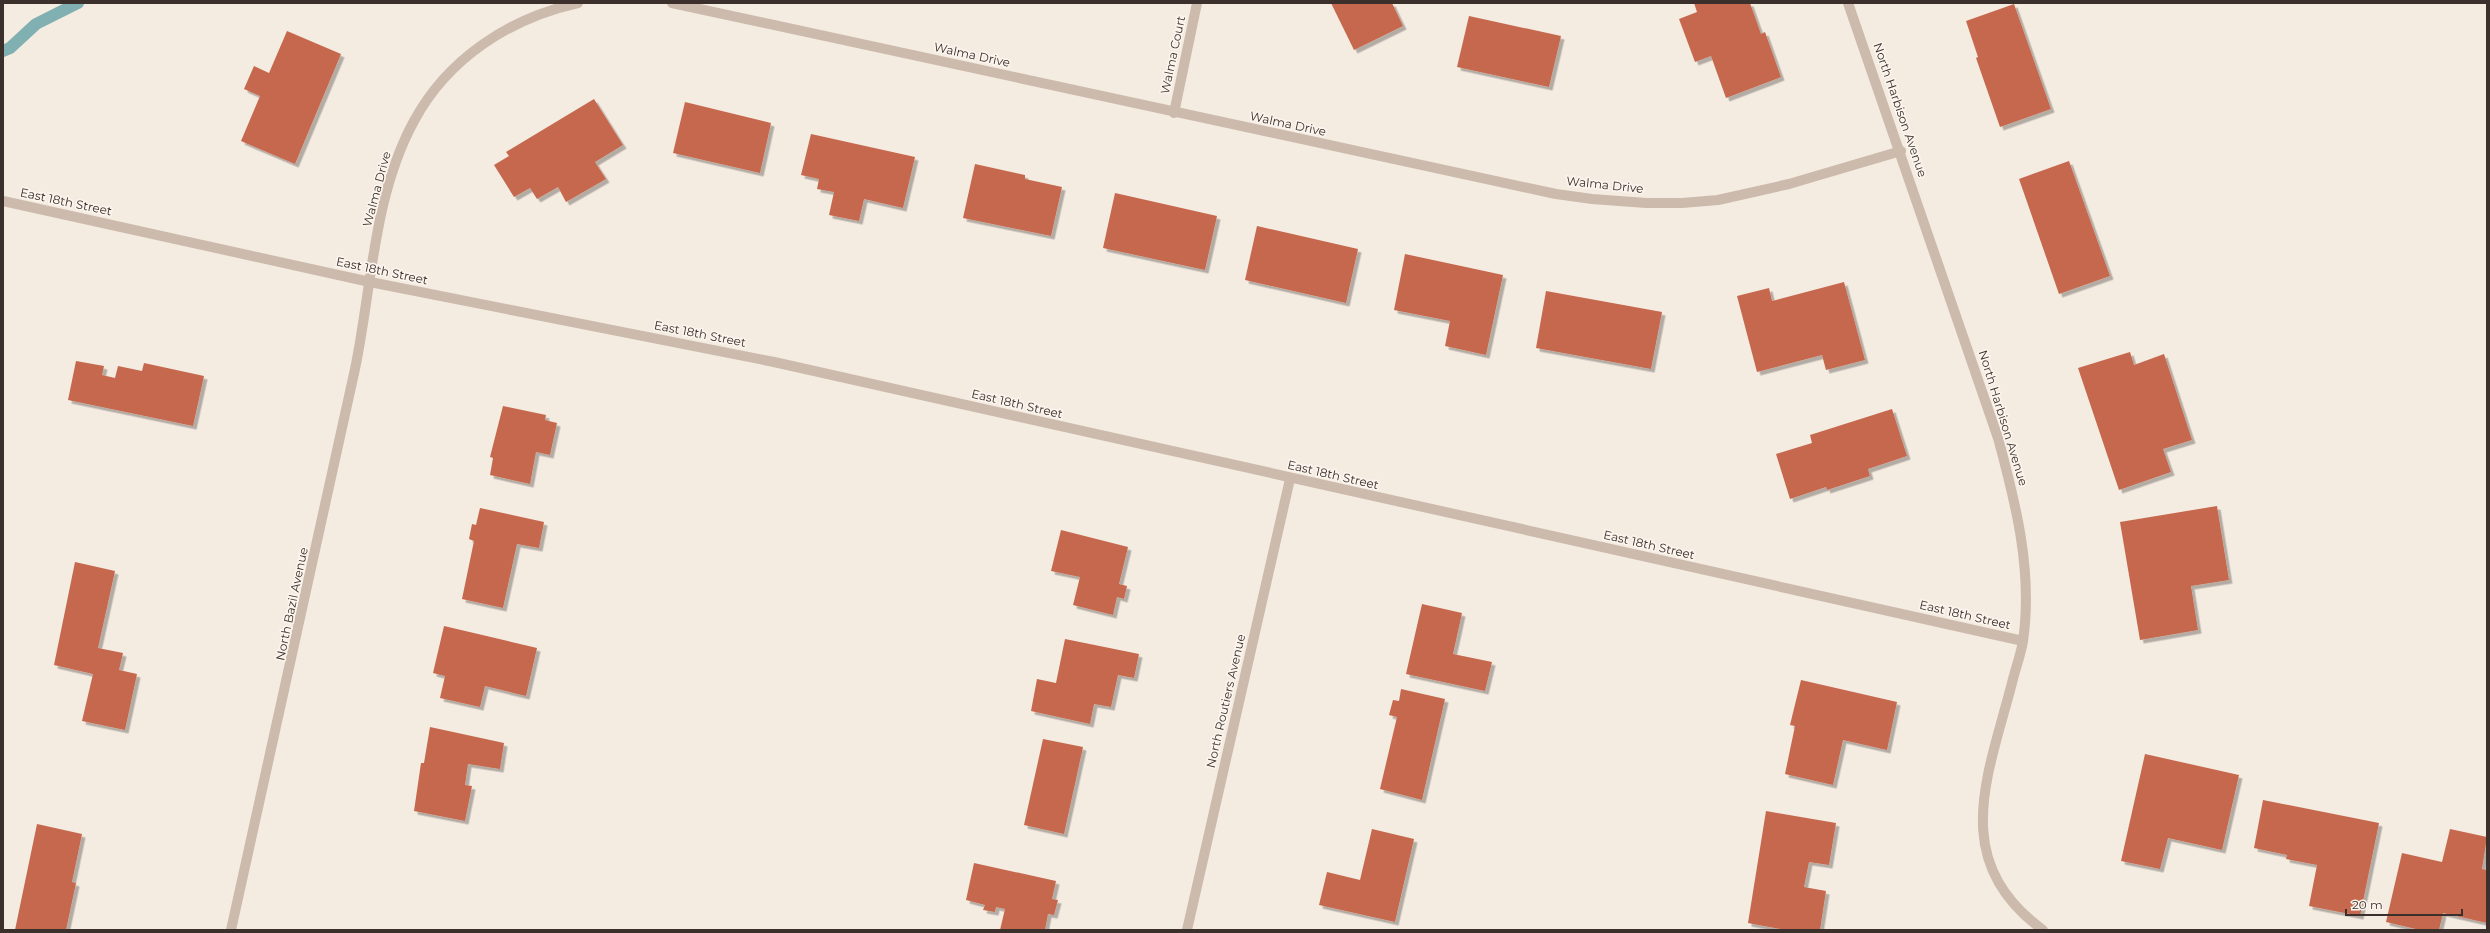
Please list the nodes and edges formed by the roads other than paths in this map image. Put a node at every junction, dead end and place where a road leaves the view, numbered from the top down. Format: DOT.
graph roads {
  1 [pos="578,3"];
  2 [pos="672,3"];
  3 [pos="1197,3"];
  4 [pos="1848,3"];
  5 [pos="1174,113"];
  6 [pos="1901,151"];
  7 [pos="3,201"];
  8 [pos="370,282"];
  9 [pos="1290,479"];
  10 [pos="2023,641"];
  11 [pos="230,930"];
  12 [pos="1187,930"];
  13 [pos="2043,930"];
  1 -- 8 [label="street, Walma Drive"];
  2 -- 5 [label="street, Walma Drive"];
  3 -- 5 [label="street, Walma Court"];
  4 -- 6 [label="street, North Harbison Avenue"];
  5 -- 6 [label="street, Walma Drive"];
  6 -- 10 [label="street, North Harbison Avenue"];
  7 -- 8 [label="street, East 18th Street"];
  8 -- 9 [label="street, East 18th Street"];
  8 -- 11 [label="street, North Bazil Avenue"];
  9 -- 10 [label="street, East 18th Street"];
  9 -- 12 [label="street, North Routiers Avenue"];
  10 -- 13 [label="street, North Harbison Avenue"];
}
